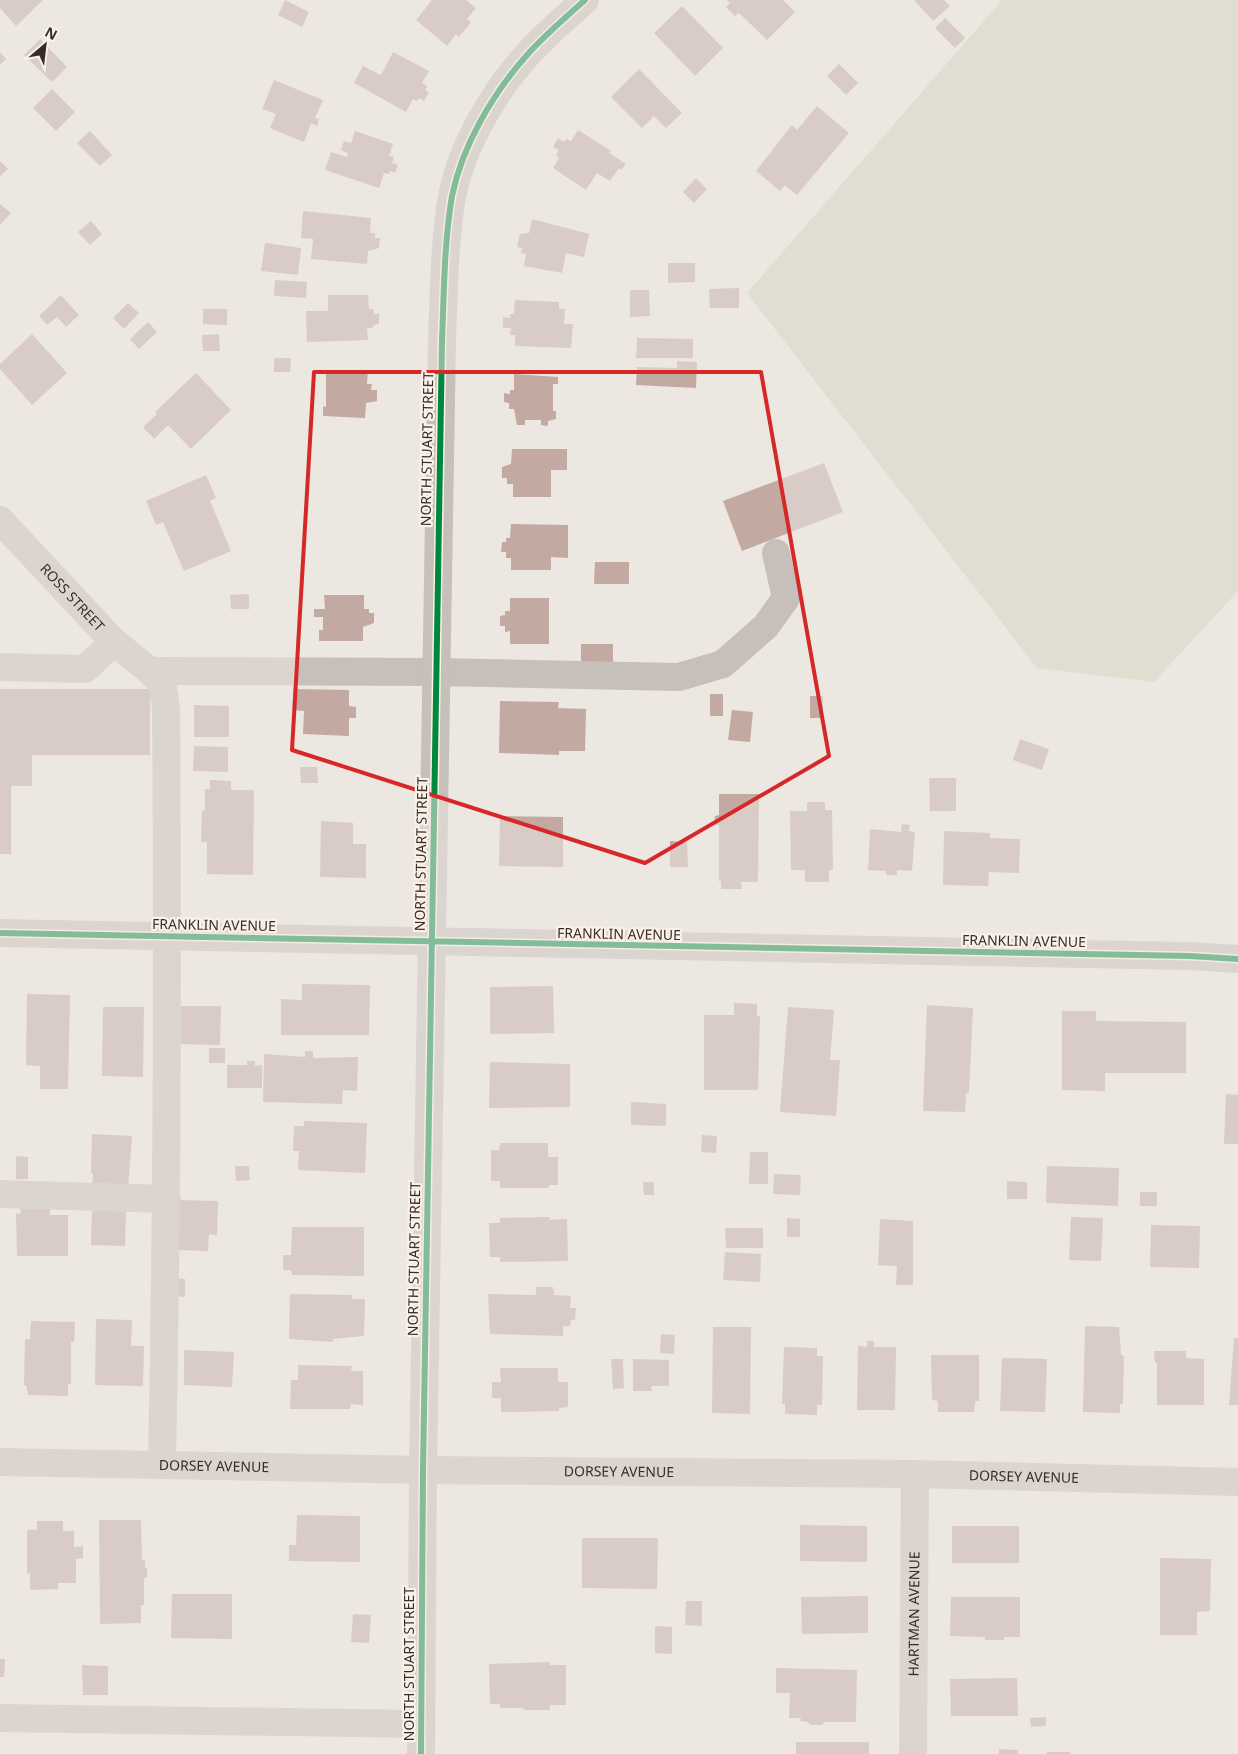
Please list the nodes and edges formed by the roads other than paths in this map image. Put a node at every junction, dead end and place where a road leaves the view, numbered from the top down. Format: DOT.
graph roads {
  1 [pos="585,0"];
  2 [pos="0,520"];
  3 [pos="776,553"];
  4 [pos="114,642"];
  5 [pos="0,667"];
  6 [pos="150,671"];
  7 [pos="437,672"];
  8 [pos="0,933"];
  9 [pos="169,937"];
  10 [pos="431,943"];
  11 [pos="1238,958"];
  12 [pos="0,1194"];
  13 [pos="167,1199"];
  14 [pos="0,1462"];
  15 [pos="162,1464"];
  16 [pos="423,1470"];
  17 [pos="915,1474"];
  18 [pos="1238,1482"];
  19 [pos="0,1718"];
  20 [pos="421,1724"];
  21 [pos="421,1754"];
  22 [pos="913,1754"];
  1 -- 7 [label="street, NORTH STUART STREET"];
  2 -- 4 [label="street, ROSS STREET"];
  3 -- 7 [label="street"];
  4 -- 5 [label="street"];
  4 -- 6 [label="street, ROSS STREET"];
  6 -- 7 [label="street"];
  6 -- 9 [label="street, ROSS STREET"];
  7 -- 10 [label="street, NORTH STUART STREET"];
  8 -- 9 [label="street, FRANKLIN AVENUE"];
  9 -- 10 [label="street, FRANKLIN AVENUE"];
  9 -- 13 [label="street, ROSS STREET"];
  10 -- 11 [label="street, FRANKLIN AVENUE"];
  10 -- 16 [label="street, NORTH STUART STREET"];
  12 -- 13 [label="street"];
  13 -- 15 [label="street, ROSS STREET"];
  14 -- 15 [label="street, DORSEY AVENUE"];
  15 -- 16 [label="street, DORSEY AVENUE"];
  16 -- 17 [label="street, DORSEY AVENUE"];
  16 -- 20 [label="street, NORTH STUART STREET"];
  17 -- 18 [label="street, DORSEY AVENUE"];
  17 -- 22 [label="street, HARTMAN AVENUE"];
  19 -- 20 [label="street"];
  20 -- 21 [label="street, NORTH STUART STREET"];
}
